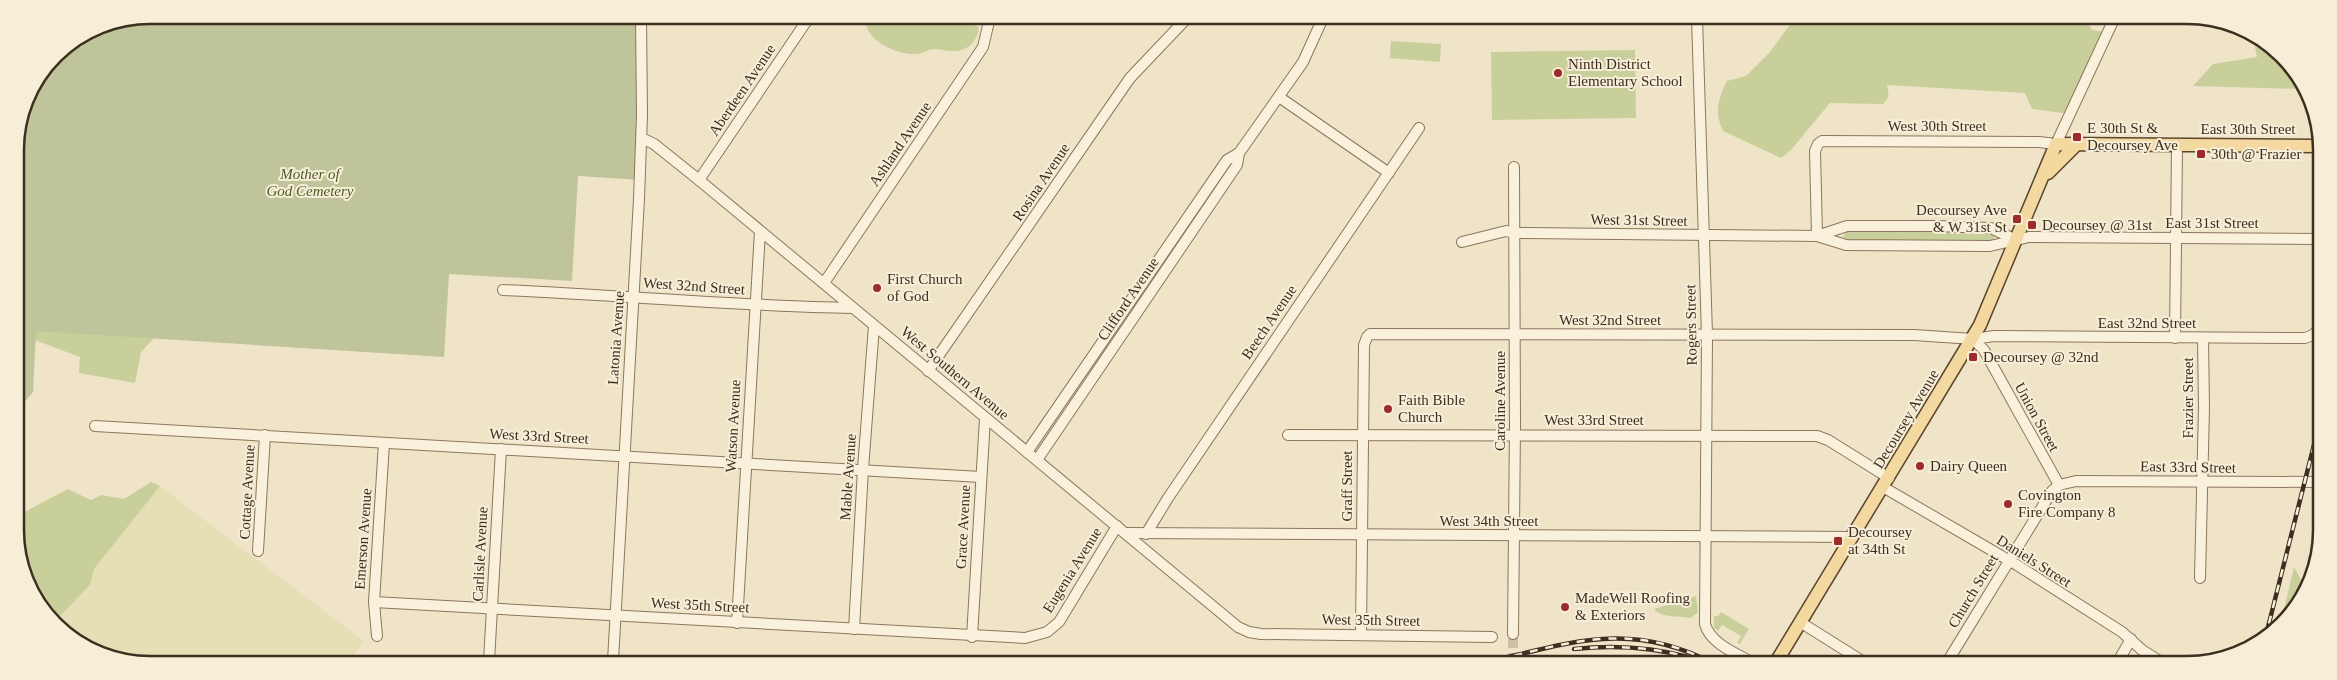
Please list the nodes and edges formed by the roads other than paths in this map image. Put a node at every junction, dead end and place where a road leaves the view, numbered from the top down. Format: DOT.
graph roads {
  1 [pos="641,24"];
  2 [pos="805,24"];
  3 [pos="989,24"];
  4 [pos="1181,24"];
  5 [pos="1321,24"];
  6 [pos="1697,24"];
  7 [pos="2112,24"];
  8 [pos="1279,97"];
  9 [pos="1419,128"];
  10 [pos="642,138"];
  11 [pos="2056,144"];
  12 [pos="2076,145"];
  13 [pos="2177,145"];
  14 [pos="2313,146"];
  15 [pos="1239,153"];
  16 [pos="1514,167"];
  17 [pos="1389,172"];
  18 [pos="2042,179"];
  19 [pos="699,180"];
  20 [pos="760,231"];
  21 [pos="1515,233"];
  22 [pos="1703,236"];
  23 [pos="1817,236"];
  24 [pos="2175,238"];
  25 [pos="2313,239"];
  26 [pos="2016,240"];
  27 [pos="1462,242"];
  28 [pos="824,283"];
  29 [pos="503,290"];
  30 [pos="634,296"];
  31 [pos="755,305"];
  32 [pos="853,308"];
  33 [pos="874,326"];
  34 [pos="1515,334"];
  35 [pos="1707,335"];
  36 [pos="2313,335"];
  37 [pos="1367,337"];
  38 [pos="2175,338"];
  39 [pos="2203,338"];
  40 [pos="1973,339"];
  41 [pos="928,371"];
  42 [pos="986,418"];
  43 [pos="94,426"];
  44 [pos="1288,435"];
  45 [pos="1362,435"];
  46 [pos="1515,435"];
  47 [pos="265,436"];
  48 [pos="1707,436"];
  49 [pos="384,443"];
  50 [pos="501,449"];
  51 [pos="1027,452"];
  52 [pos="624,456"];
  53 [pos="1036,460"];
  54 [pos="745,463"];
  55 [pos="863,469"];
  56 [pos="981,477"];
  57 [pos="1886,482"];
  58 [pos="2313,482"];
  59 [pos="2202,483"];
  60 [pos="2059,485"];
  61 [pos="1117,526"];
  62 [pos="1125,533"];
  63 [pos="1146,534"];
  64 [pos="1362,535"];
  65 [pos="1705,535"];
  66 [pos="1514,536"];
  67 [pos="1852,536"];
  68 [pos="258,551"];
  69 [pos="2009,561"];
  70 [pos="2200,578"];
  71 [pos="374,602"];
  72 [pos="492,607"];
  73 [pos="615,615"];
  74 [pos="737,622"];
  75 [pos="1800,622"];
  76 [pos="854,629"];
  77 [pos="1249,632"];
  78 [pos="1513,634"];
  79 [pos="1361,635"];
  80 [pos="378,636"];
  81 [pos="972,636"];
  82 [pos="1492,637"];
  83 [pos="1025,638"];
  84 [pos="2131,639"];
  85 [pos="489,656"];
  86 [pos="613,656"];
  87 [pos="1742,656"];
  88 [pos="1780,656"];
  89 [pos="1854,656"];
  90 [pos="1951,656"];
  91 [pos="2121,656"];
  92 [pos="2152,656"];
  1 -- 10 [label="street, Latonia Avenue"];
  2 -- 19 [label="street, Aberdeen Avenue"];
  3 -- 28 [label="street, Ashland Avenue"];
  4 -- 41 [label="street, Rosina Avenue"];
  5 -- 8 [label="street, Clifford Avenue"];
  6 -- 22 [label="street, Rogers Street"];
  7 -- 11 [label="street, Decoursey Avenue"];
  8 -- 15 [label="street, Clifford Avenue"];
  8 -- 17 [label="street"];
  9 -- 17 [label="street, Beech Avenue"];
  10 -- 19 [label="street, West Southern Avenue"];
  10 -- 30 [label="street, Latonia Avenue"];
  11 -- 12 [label="main road, East 30th Street"];
  11 -- 18 [label="main road, Decoursey Avenue"];
  11 -- 23 [label="street, West 30th Street"];
  12 -- 13 [label="main road, East 30th Street"];
  12 -- 18 [label="main road, Decoursey Avenue"];
  13 -- 14 [label="main road, East 30th Street"];
  13 -- 24 [label="street, Frazier Street"];
  15 -- 51 [label="street, Clifford Avenue"];
  15 -- 53 [label="street, Clifford Avenue"];
  16 -- 21 [label="street, Caroline Avenue"];
  17 -- 63 [label="street, Beech Avenue"];
  18 -- 26 [label="main road, Decoursey Avenue"];
  19 -- 20 [label="street, West Southern Avenue"];
  20 -- 28 [label="street, West Southern Avenue"];
  20 -- 31 [label="street, Watson Avenue"];
  21 -- 22 [label="street, West 31st Street"];
  21 -- 27 [label="street, West 31st Street"];
  21 -- 34 [label="street, Caroline Avenue"];
  22 -- 23 [label="street, West 31st Street"];
  22 -- 35 [label="street, Rogers Street"];
  23 -- 26 [label="street, West 31st Street"];
  23 -- 26 [label="street, West 31st Street"];
  24 -- 25 [label="street, East 31st Street"];
  24 -- 26 [label="street, East 31st Street"];
  24 -- 38 [label="street, Frazier Street"];
  26 -- 40 [label="main road, Decoursey Avenue"];
  28 -- 32 [label="street, West Southern Avenue"];
  29 -- 30 [label="street, West 32nd Street"];
  30 -- 31 [label="street, West 32nd Street"];
  30 -- 52 [label="street, Latonia Avenue"];
  31 -- 32 [label="street, West 32nd Street"];
  31 -- 54 [label="street, Watson Avenue"];
  32 -- 33 [label="street, West Southern Avenue"];
  33 -- 41 [label="street, West Southern Avenue"];
  33 -- 55 [label="street, Mable Avenue"];
  34 -- 35 [label="street, West 32nd Street"];
  34 -- 37 [label="street, West 32nd Street"];
  34 -- 46 [label="street, Caroline Avenue"];
  35 -- 40 [label="street, West 32nd Street"];
  35 -- 48 [label="street, Rogers Street"];
  36 -- 39 [label="street, East 32nd Street"];
  37 -- 45 [label="street, Graff Street"];
  38 -- 39 [label="street, East 32nd Street"];
  38 -- 40 [label="street, East 32nd Street"];
  39 -- 59 [label="street, Frazier Street"];
  40 -- 57 [label="main road, Decoursey Avenue"];
  40 -- 60 [label="street, Union Street"];
  41 -- 42 [label="street, West Southern Avenue"];
  42 -- 51 [label="street, West Southern Avenue"];
  42 -- 56 [label="street, Grace Avenue"];
  43 -- 47 [label="street, West 33rd Street"];
  44 -- 45 [label="street, West 33rd Street"];
  45 -- 46 [label="street, West 33rd Street"];
  45 -- 64 [label="street, Graff Street"];
  46 -- 48 [label="street, West 33rd Street"];
  46 -- 66 [label="street, Caroline Avenue"];
  47 -- 49 [label="street, West 33rd Street"];
  47 -- 68 [label="street, Cottage Avenue"];
  48 -- 57 [label="street, West 33rd Street"];
  48 -- 65 [label="street, Rogers Street"];
  49 -- 50 [label="street, West 33rd Street"];
  49 -- 71 [label="street, Emerson Avenue"];
  50 -- 52 [label="street, West 33rd Street"];
  50 -- 72 [label="street, Carlisle Avenue"];
  51 -- 53 [label="street, West Southern Avenue"];
  52 -- 54 [label="street, West 33rd Street"];
  52 -- 73 [label="street, Latonia Avenue"];
  53 -- 61 [label="street, West Southern Avenue"];
  54 -- 55 [label="street, West 33rd Street"];
  54 -- 74 [label="street, Watson Avenue"];
  55 -- 56 [label="street, West 33rd Street"];
  55 -- 76 [label="street, Mable Avenue"];
  56 -- 81 [label="street, Grace Avenue"];
  57 -- 67 [label="main road, Decoursey Avenue"];
  57 -- 69 [label="street, Daniels Street"];
  58 -- 59 [label="street, East 33rd Street"];
  59 -- 60 [label="street, East 33rd Street"];
  59 -- 70 [label="street, Frazier Street"];
  60 -- 69 [label="street, Church Street"];
  61 -- 62 [label="street, West Southern Avenue"];
  61 -- 83 [label="street, Eugenia Avenue"];
  62 -- 63 [label="street, West 34th Street"];
  62 -- 77 [label="street, West Southern Avenue"];
  63 -- 64 [label="street, West 34th Street"];
  64 -- 66 [label="street, West 34th Street"];
  64 -- 79 [label="street, Graff Street"];
  65 -- 66 [label="street, West 34th Street"];
  65 -- 67 [label="street, West 34th Street"];
  65 -- 87 [label="street, Rogers Street"];
  66 -- 78 [label="street, Caroline Avenue"];
  67 -- 75 [label="main road, Decoursey Avenue"];
  69 -- 84 [label="street, Daniels Street"];
  69 -- 90 [label="street, Church Street"];
  71 -- 72 [label="street, West 35th Street"];
  71 -- 80 [label="street, Emerson Avenue"];
  72 -- 73 [label="street, West 35th Street"];
  72 -- 85 [label="street, Carlisle Avenue"];
  73 -- 74 [label="street, West 35th Street"];
  73 -- 86 [label="street, Latonia Avenue"];
  74 -- 76 [label="street, West 35th Street"];
  75 -- 88 [label="main road, Decoursey Avenue"];
  75 -- 89 [label="street"];
  76 -- 81 [label="street, West 35th Street"];
  77 -- 79 [label="street, West 35th Street"];
  79 -- 82 [label="street, West 35th Street"];
  81 -- 83 [label="street, West 35th Street"];
  84 -- 91 [label="street"];
  84 -- 92 [label="street, Daniels Street"];
}
